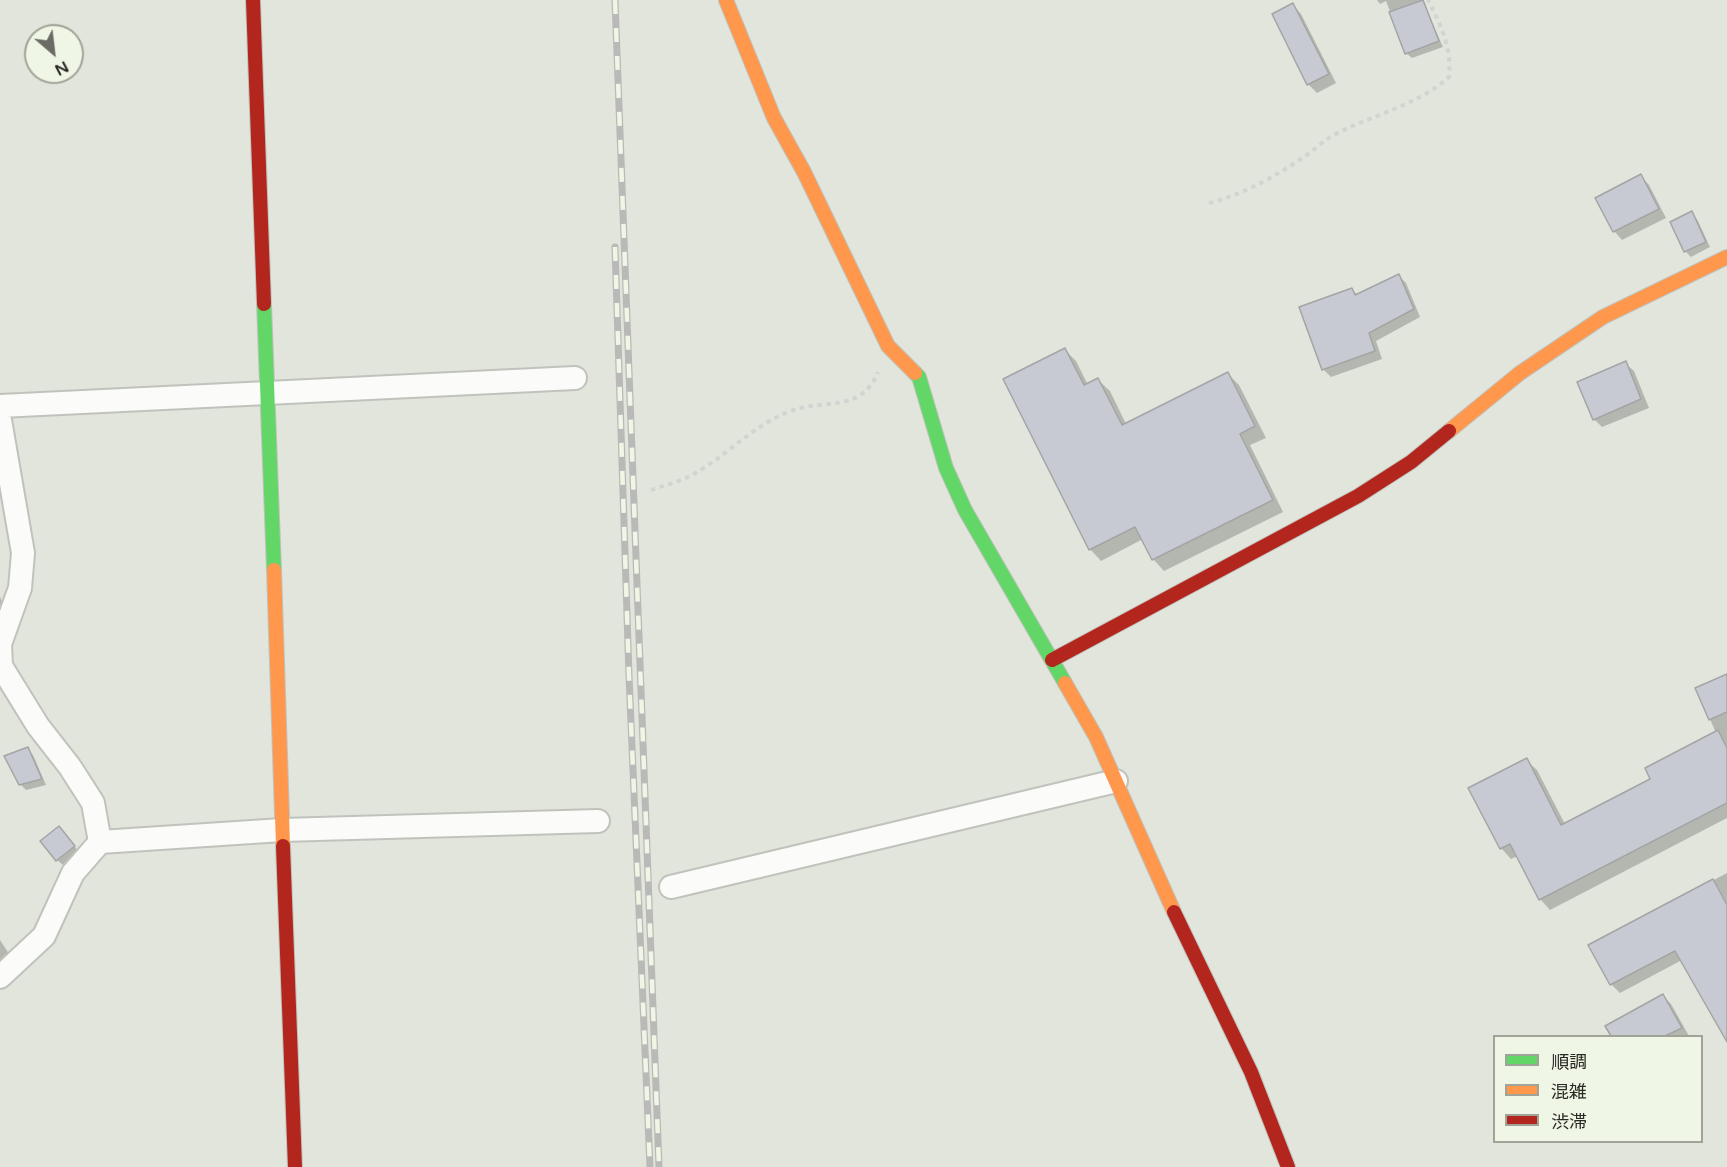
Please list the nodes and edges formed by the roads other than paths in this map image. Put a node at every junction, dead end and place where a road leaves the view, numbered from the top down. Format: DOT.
graph roads {
  1 [pos="253,0"];
  2 [pos="726,0"];
  3 [pos="1727,257"];
  4 [pos="575,378"];
  5 [pos="267,394"];
  6 [pos="0,406"];
  7 [pos="0,420"];
  8 [pos="6,507"];
  9 [pos="1052,660"];
  10 [pos="1116,782"];
  11 [pos="598,820"];
  12 [pos="282,830"];
  13 [pos="100,842"];
  14 [pos="671,887"];
  15 [pos="0,977"];
  16 [pos="295,1167"];
  17 [pos="1288,1167"];
  1 -- 5 [label="street"];
  2 -- 9 [label="street"];
  3 -- 9 [label="street"];
  4 -- 5 [label="street"];
  5 -- 6 [label="street"];
  5 -- 12 [label="street"];
  7 -- 8 [label="street"];
  8 -- 13 [label="street"];
  9 -- 10 [label="street"];
  10 -- 14 [label="street"];
  10 -- 17 [label="street"];
  11 -- 12 [label="street"];
  12 -- 13 [label="street"];
  12 -- 16 [label="street"];
  13 -- 15 [label="street"];
}
